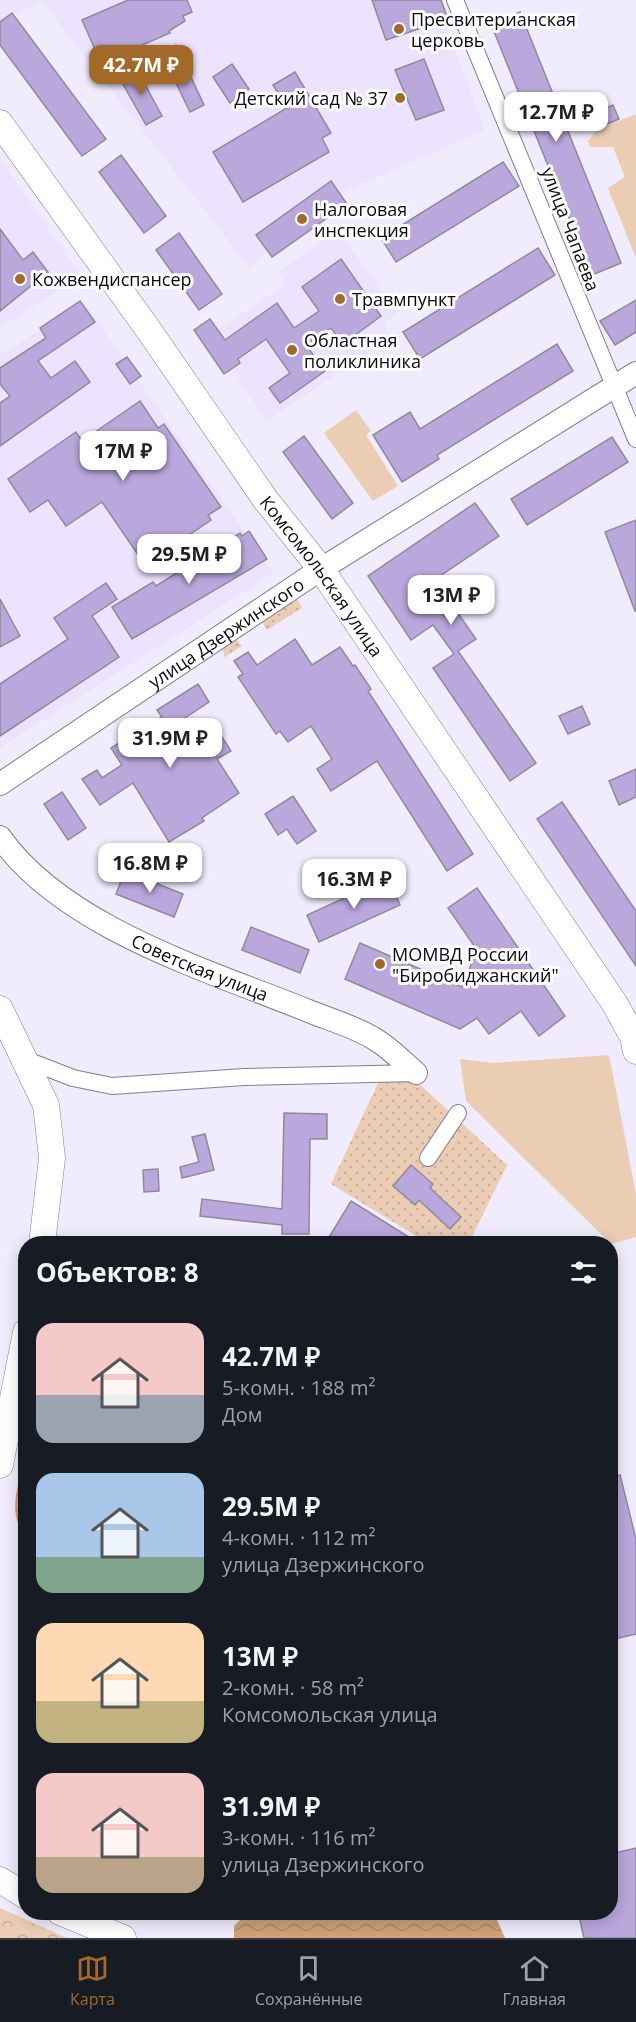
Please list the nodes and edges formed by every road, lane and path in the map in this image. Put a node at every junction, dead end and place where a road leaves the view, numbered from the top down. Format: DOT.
graph roads {
  1 [pos="455,0"];
  2 [pos="0,123"];
  3 [pos="636,373"];
  4 [pos="615,386"];
  5 [pos="636,440"];
  6 [pos="321,569"];
  7 [pos="0,784"];
  8 [pos="0,837"];
  9 [pos="0,1009"];
  10 [pos="0,1030"];
  11 [pos="635,1042"];
  12 [pos="24,1059"];
  13 [pos="416,1072"];
  14 [pos="458,1113"];
  15 [pos="428,1158"];
  16 [pos="43,1236"];
  17 [pos="18,1373"];
  18 [pos="0,1465"];
  19 [pos="0,1880"];
  20 [pos="18,1891"];
  21 [pos="79,1920"];
  22 [pos="123,1938"];
  1 -- 4 [label="street, улица Чапаева"];
  2 -- 6 [label="main road, Комсомольская улица"];
  3 -- 4 [label="main road, улица Дзержинского"];
  4 -- 5 [label="street, улица Чапаева"];
  4 -- 6 [label="main road, улица Дзержинского"];
  6 -- 7 [label="main road, улица Дзержинского"];
  6 -- 11 [label="main road, Комсомольская улица"];
  8 -- 13 [label="main road, Советская улица"];
  9 -- 12 [label="main road"];
  10 -- 12 [label="main road"];
  12 -- 13 [label="street"];
  12 -- 16 [label="main road"];
  14 -- 15 [label="street"];
  17 -- 18 [label="main road"];
  19 -- 20 [label="main road"];
  21 -- 22 [label="main road"];
}
